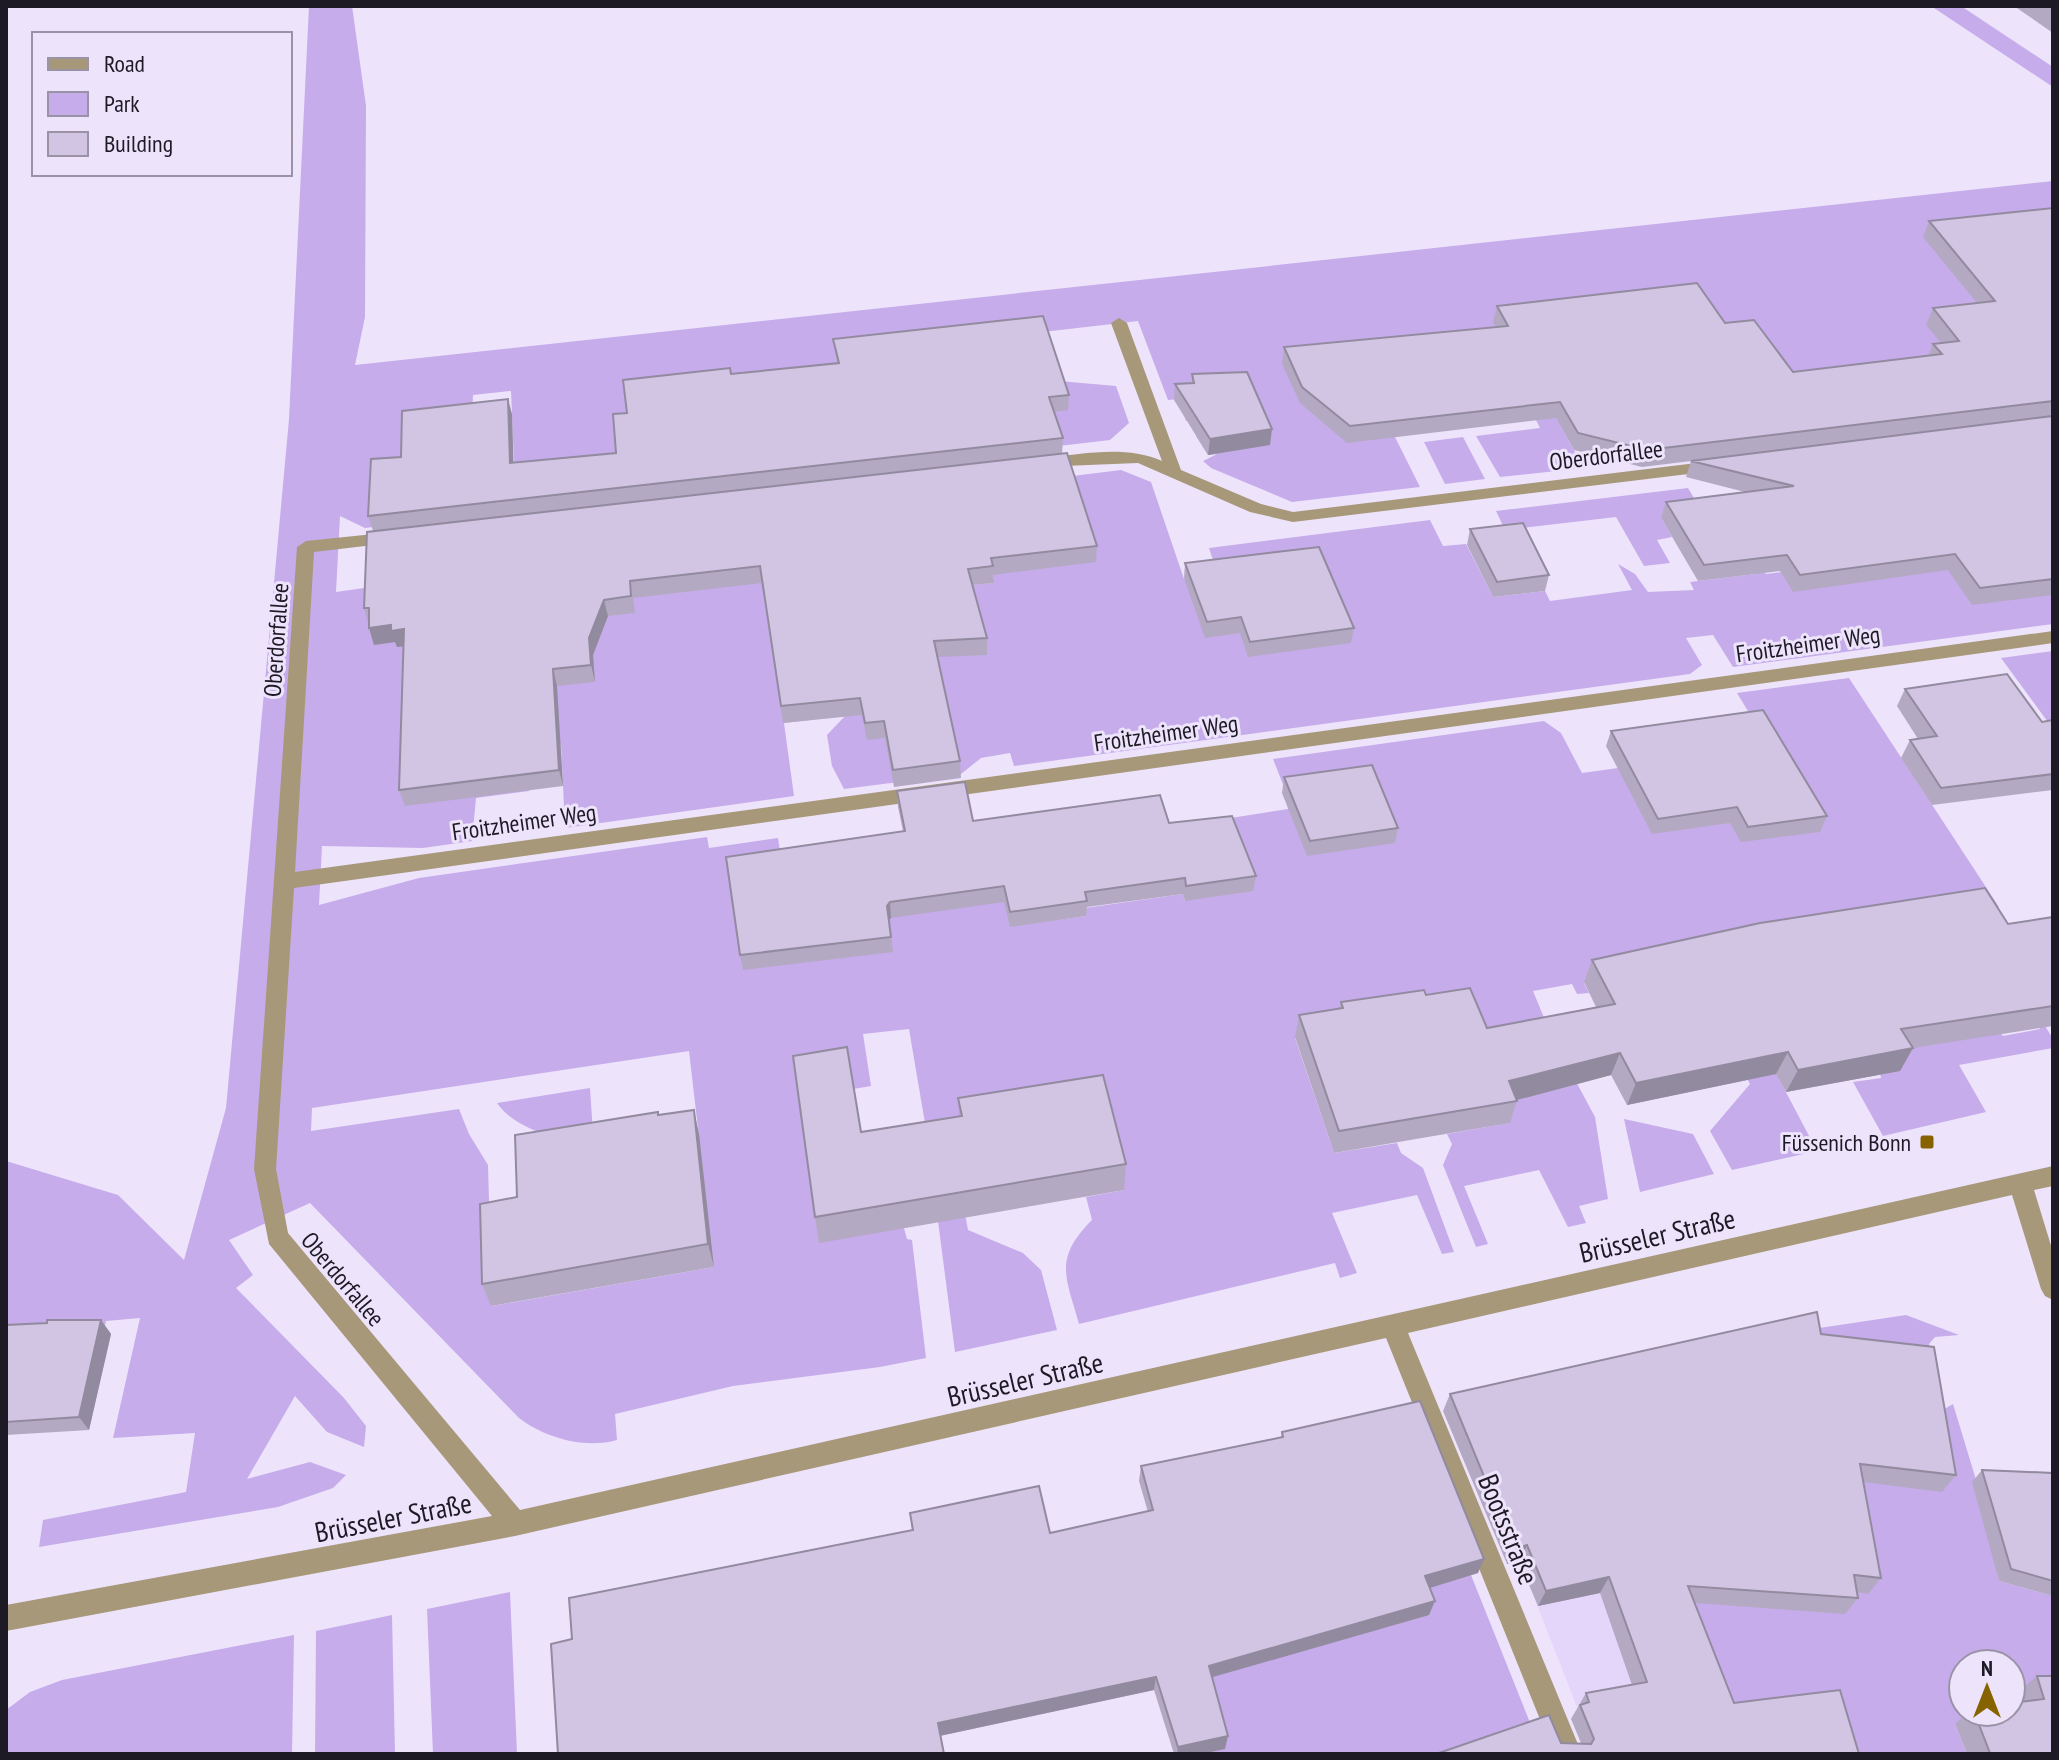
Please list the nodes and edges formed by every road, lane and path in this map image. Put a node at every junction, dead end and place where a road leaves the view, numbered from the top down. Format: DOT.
graph roads {
  1 [pos="1119,323"];
  2 [pos="1736,464"];
  3 [pos="1029,465"];
  4 [pos="1174,472"];
  5 [pos="416,535"];
  6 [pos="2053,637"];
  7 [pos="286,881"];
  8 [pos="2053,1176"];
  9 [pos="2020,1183"];
  10 [pos="2053,1289"];
  11 [pos="1393,1326"];
  12 [pos="515,1524"];
  13 [pos="6,1618"];
  14 [pos="1568,1754"];
  1 -- 4 [label="street"];
  2 -- 4 [label="street, Oberdorfallee"];
  3 -- 4 [label="street, Oberdorfallee"];
  5 -- 7 [label="street, Oberdorfallee"];
  6 -- 7 [label="street, Froitzheimer Weg"];
  7 -- 12 [label="street, Oberdorfallee"];
  8 -- 9 [label="street, Brüsseler Straße"];
  9 -- 10 [label="street"];
  9 -- 11 [label="street, Brüsseler Straße"];
  11 -- 12 [label="street, Brüsseler Straße"];
  11 -- 14 [label="street, Bootsstraße"];
  12 -- 13 [label="street, Brüsseler Straße"];
}
